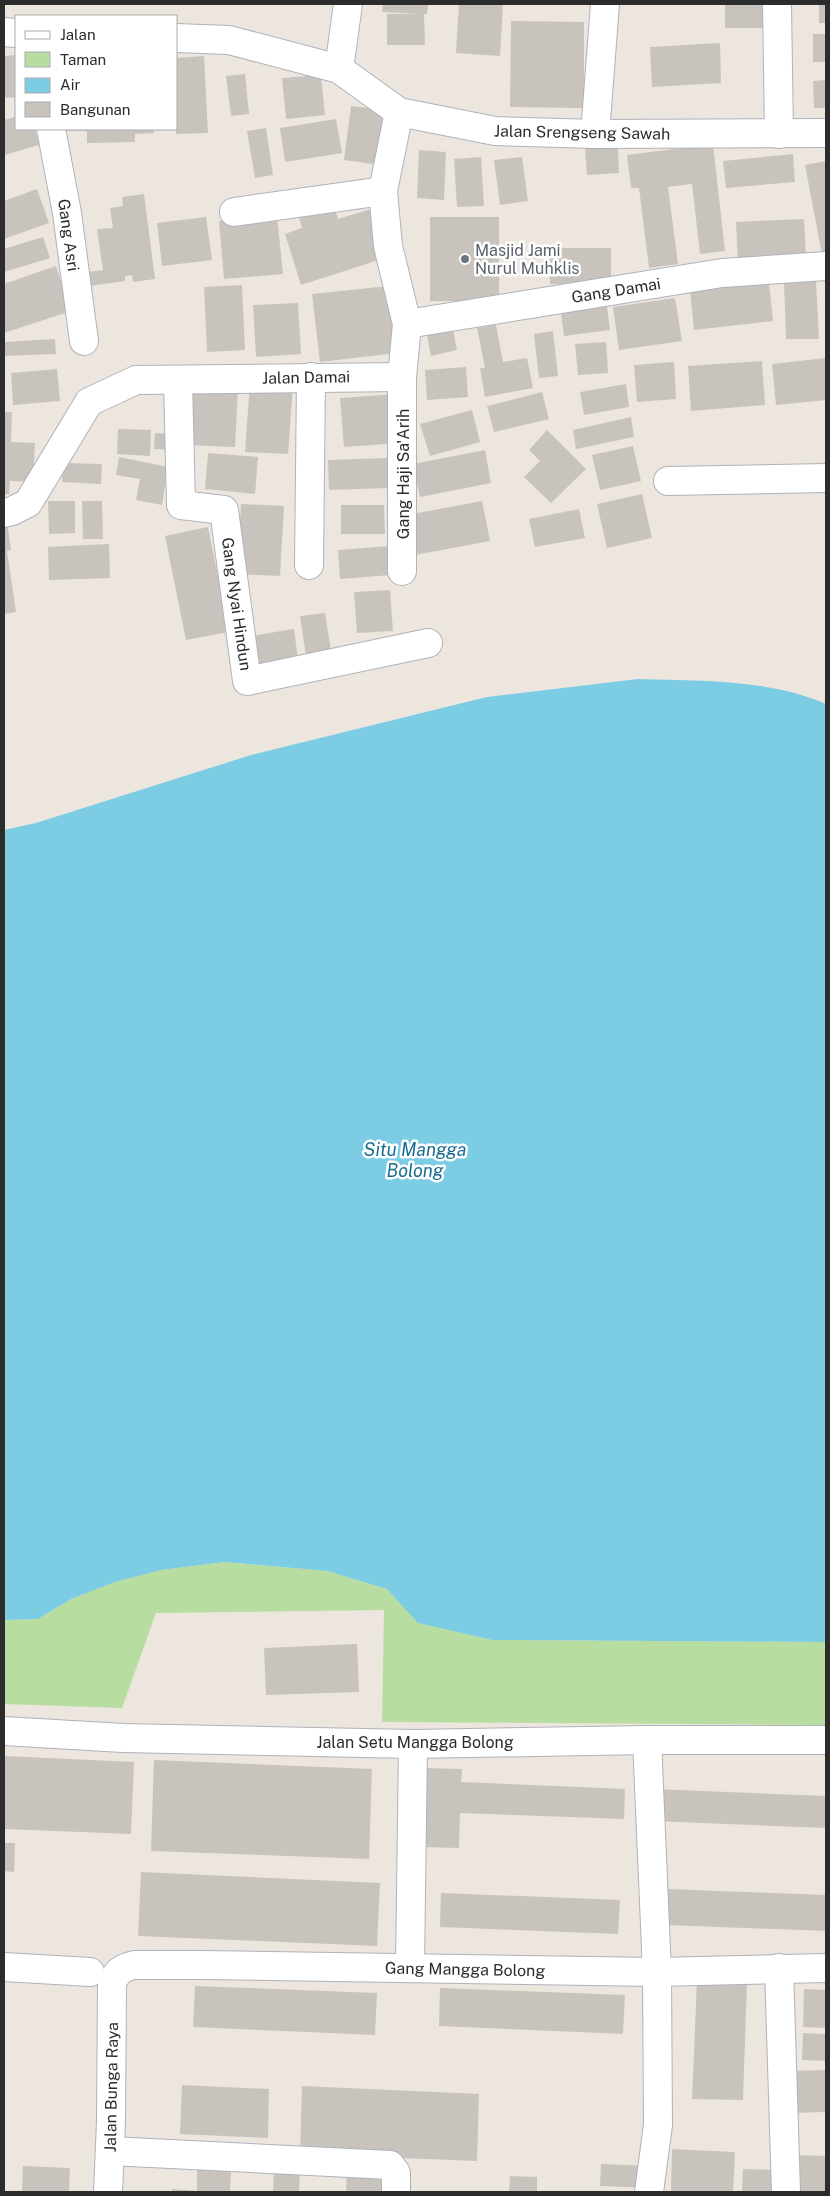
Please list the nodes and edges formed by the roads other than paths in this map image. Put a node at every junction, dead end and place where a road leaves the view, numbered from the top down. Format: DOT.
graph roads {
  1 [pos="348,4"];
  2 [pos="605,4"];
  3 [pos="777,4"];
  4 [pos="178,38"];
  5 [pos="339,69"];
  6 [pos="399,112"];
  7 [pos="51,130"];
  8 [pos="826,133"];
  9 [pos="595,134"];
  10 [pos="779,134"];
  11 [pos="383,191"];
  12 [pos="234,212"];
  13 [pos="826,266"];
  14 [pos="407,324"];
  15 [pos="84,341"];
  16 [pos="311,377"];
  17 [pos="402,377"];
  18 [pos="178,380"];
  19 [pos="826,478"];
  20 [pos="668,481"];
  21 [pos="4,513"];
  22 [pos="309,565"];
  23 [pos="402,570"];
  24 [pos="428,643"];
  25 [pos="4,1731"];
  26 [pos="647,1740"];
  27 [pos="826,1740"];
  28 [pos="413,1744"];
  29 [pos="4,1967"];
  30 [pos="410,1968"];
  31 [pos="779,1968"];
  32 [pos="826,1968"];
  33 [pos="657,1972"];
  34 [pos="101,1977"];
  35 [pos="110,2151"];
  36 [pos="108,2192"];
  37 [pos="396,2192"];
  38 [pos="649,2192"];
  39 [pos="786,2192"];
  1 -- 5 [label="street"];
  2 -- 9 [label="street"];
  3 -- 10 [label="street"];
  4 -- 5 [label="street, Jalan Srengseng Sawah"];
  5 -- 6 [label="street, Jalan Srengseng Sawah"];
  6 -- 9 [label="street, Jalan Srengseng Sawah"];
  6 -- 11 [label="street"];
  7 -- 15 [label="street, Gang Asri"];
  8 -- 10 [label="street, Jalan Srengseng Sawah"];
  9 -- 10 [label="street, Jalan Srengseng Sawah"];
  11 -- 12 [label="street"];
  11 -- 14 [label="street"];
  13 -- 14 [label="street, Gang Damai"];
  14 -- 17 [label="street"];
  16 -- 17 [label="street, Jalan Damai"];
  16 -- 18 [label="street, Jalan Damai"];
  16 -- 22 [label="street"];
  17 -- 23 [label="street, Gang Haji Sa'Arih"];
  18 -- 21 [label="street, Jalan Damai"];
  18 -- 24 [label="street, Gang Nyai Hindun"];
  19 -- 20 [label="street"];
  25 -- 28 [label="street, Jalan Setu Mangga Bolong"];
  26 -- 27 [label="street, Jalan Setu Mangga Bolong"];
  26 -- 28 [label="street, Jalan Setu Mangga Bolong"];
  26 -- 33 [label="street"];
  28 -- 30 [label="street"];
  29 -- 34 [label="street"];
  30 -- 33 [label="street, Gang Mangga Bolong"];
  30 -- 34 [label="street, Gang Mangga Bolong"];
  31 -- 32 [label="street, Gang Mangga Bolong"];
  31 -- 33 [label="street, Gang Mangga Bolong"];
  31 -- 39 [label="street"];
  33 -- 38 [label="street"];
  34 -- 35 [label="street, Jalan Bunga Raya"];
  35 -- 36 [label="street, Jalan Bunga Raya"];
  35 -- 37 [label="street"];
}
